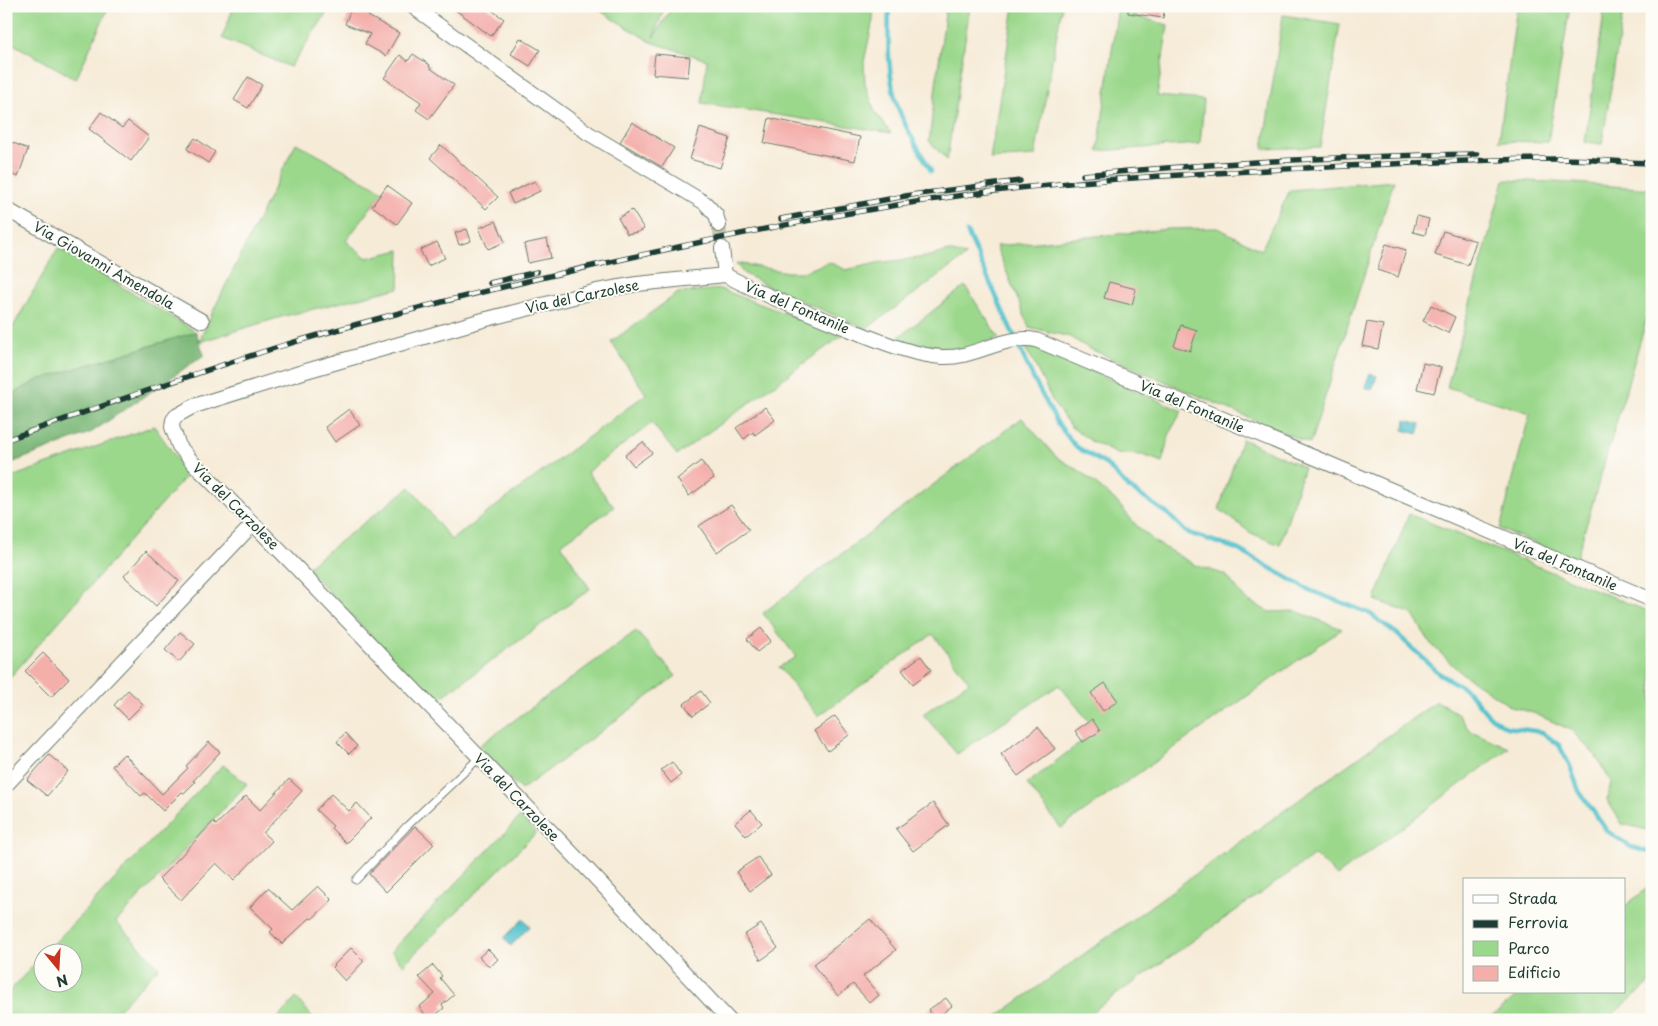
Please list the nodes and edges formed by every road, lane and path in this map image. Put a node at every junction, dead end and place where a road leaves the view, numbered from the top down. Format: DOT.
graph roads {
  1 [pos="412,6"];
  2 [pos="6,209"];
  3 [pos="719,226"];
  4 [pos="722,248"];
  5 [pos="725,275"];
  6 [pos="202,321"];
  7 [pos="253,524"];
  8 [pos="1652,600"];
  9 [pos="479,758"];
  10 [pos="6,785"];
  11 [pos="356,880"];
  12 [pos="729,1020"];
  1 -- 3 [label="street"];
  2 -- 6 [label="street, Via Giovanni Amendola"];
  4 -- 5 [label="street"];
  5 -- 7 [label="street, Via del Carzolese"];
  5 -- 8 [label="street, Via del Fontanile"];
  7 -- 9 [label="street, Via del Carzolese"];
  7 -- 10 [label="street"];
  9 -- 11 [label="lane"];
  9 -- 12 [label="street, Via del Carzolese"];
}
